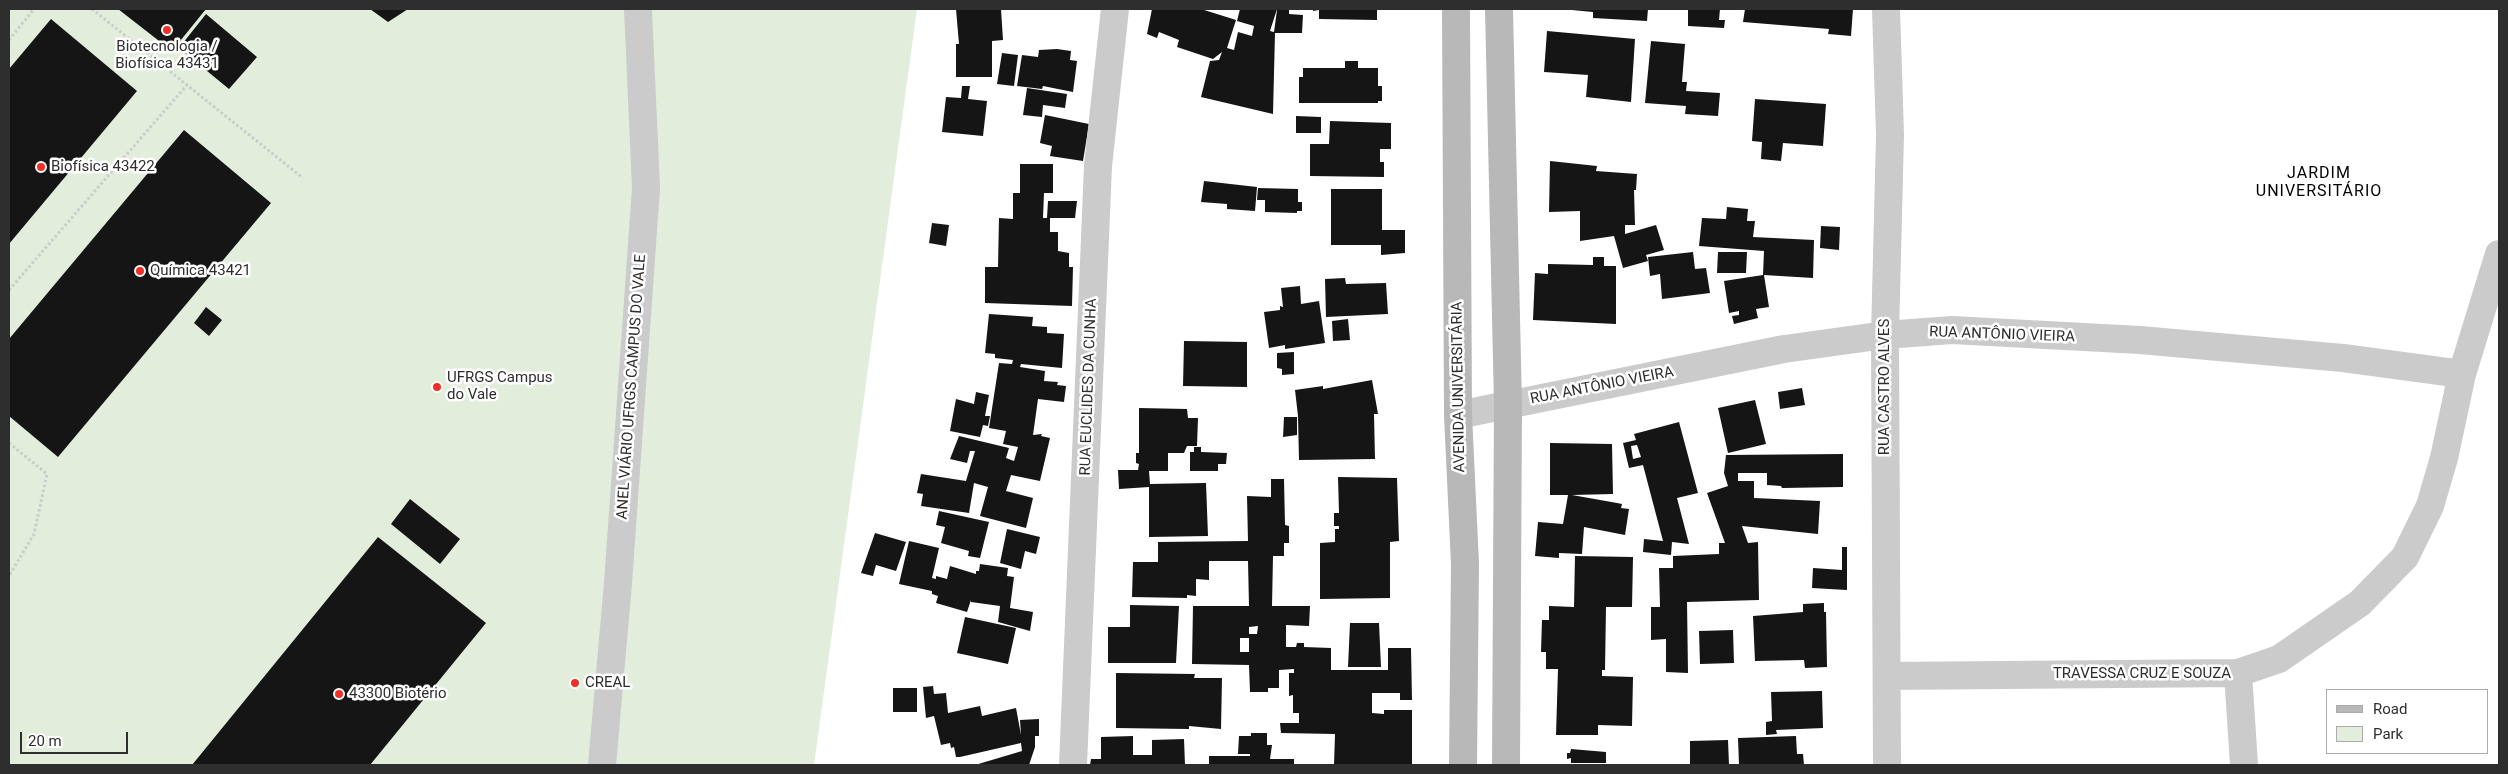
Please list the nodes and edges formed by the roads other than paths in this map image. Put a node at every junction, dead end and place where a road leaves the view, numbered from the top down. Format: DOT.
graph roads {
  1 [pos="638,9"];
  2 [pos="1115,9"];
  3 [pos="1456,9"];
  4 [pos="1499,9"];
  5 [pos="1886,9"];
  6 [pos="2499,254"];
  7 [pos="1885,335"];
  8 [pos="2462,374"];
  9 [pos="1508,405"];
  10 [pos="1458,415"];
  11 [pos="2238,673"];
  12 [pos="1886,676"];
  13 [pos="602,765"];
  14 [pos="1073,765"];
  15 [pos="1463,765"];
  16 [pos="1506,765"];
  17 [pos="1887,765"];
  18 [pos="2244,765"];
  1 -- 13 [label="street, ANEL VIÁRIO UFRGS CAMPUS DO VALE"];
  2 -- 14 [label="street, RUA EUCLIDES DA CUNHA"];
  3 -- 10 [label="main road, AVENIDA UNIVERSITÁRIA"];
  4 -- 9 [label="main road"];
  5 -- 7 [label="street, RUA CASTRO ALVES"];
  6 -- 8 [label="street, TRAVESSA CRUZ E SOUZA"];
  7 -- 8 [label="street, RUA ANTÔNIO VIEIRA"];
  7 -- 9 [label="street, RUA ANTÔNIO VIEIRA"];
  7 -- 12 [label="street, RUA CASTRO ALVES"];
  8 -- 11 [label="street, TRAVESSA CRUZ E SOUZA"];
  9 -- 10 [label="street, RUA ANTÔNIO VIEIRA"];
  9 -- 16 [label="main road"];
  10 -- 15 [label="main road, AVENIDA UNIVERSITÁRIA"];
  11 -- 12 [label="street, TRAVESSA CRUZ E SOUZA"];
  11 -- 18 [label="street"];
  12 -- 17 [label="street, RUA CASTRO ALVES"];
}
